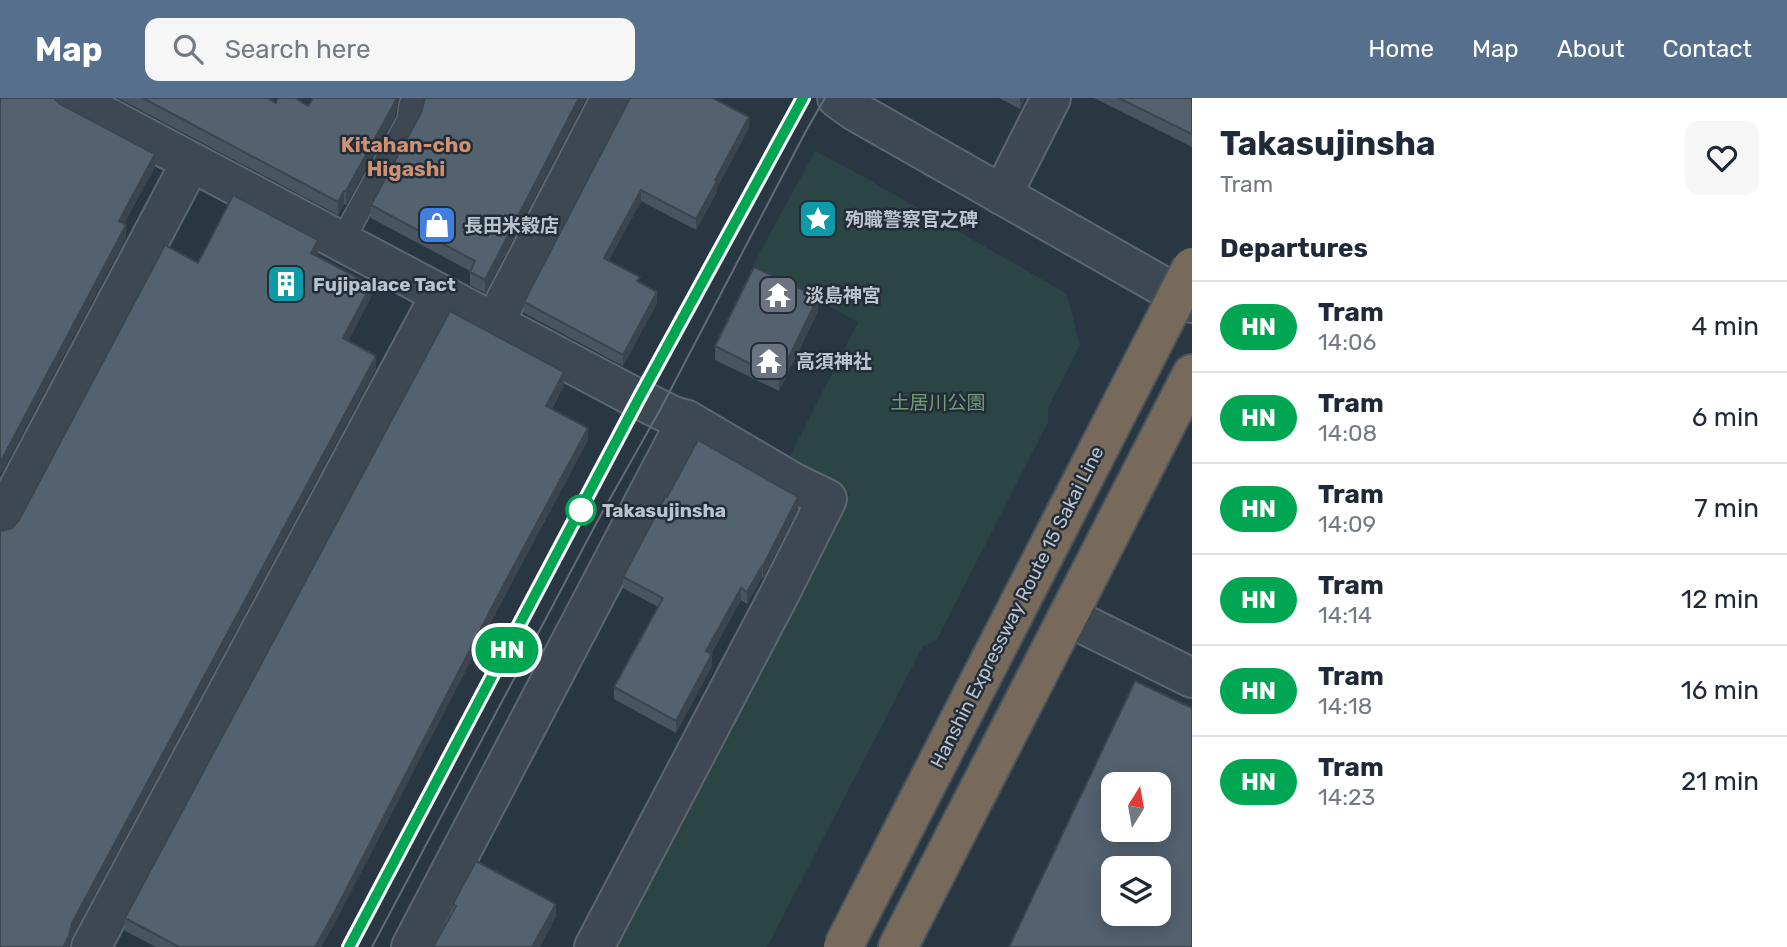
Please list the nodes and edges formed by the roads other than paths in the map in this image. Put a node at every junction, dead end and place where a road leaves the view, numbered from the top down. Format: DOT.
graph roads {
  1 [pos="71,98"];
  2 [pos="415,98"];
  3 [pos="611,98"];
  4 [pos="1051,98"];
  5 [pos="851,102"];
  6 [pos="191,162"];
  7 [pos="1002,195"];
  8 [pos="342,241"];
  9 [pos="1185,287"];
  10 [pos="441,294"];
  11 [pos="494,323"];
  12 [pos="1192,374"];
  13 [pos="1192,389"];
  14 [pos="687,420"];
  15 [pos="0,523"];
  16 [pos="1075,620"];
  17 [pos="1192,678"];
  18 [pos="92,947"];
  19 [pos="411,947"];
  20 [pos="594,947"];
  21 [pos="832,947"];
  22 [pos="843,947"];
  23 [pos="898,947"];
  24 [pos="906,947"];
  1 -- 6 [label="street"];
  2 -- 8 [label="lane"];
  3 -- 11 [label="street"];
  4 -- 7 [label="street"];
  5 -- 7 [label="street"];
  6 -- 8 [label="street"];
  6 -- 15 [label="street"];
  7 -- 9 [label="street"];
  8 -- 10 [label="street"];
  9 -- 21 [label="street"];
  9 -- 22 [label="highway, Hanshin Expressway Route 15 Sakai Line, bridge"];
  10 -- 11 [label="street"];
  10 -- 18 [label="street"];
  11 -- 14 [label="street"];
  12 -- 23 [label="highway"];
  13 -- 16 [label="street"];
  14 -- 19 [label="street"];
  14 -- 20 [label="street"];
  16 -- 17 [label="street"];
  16 -- 24 [label="street"];
}
